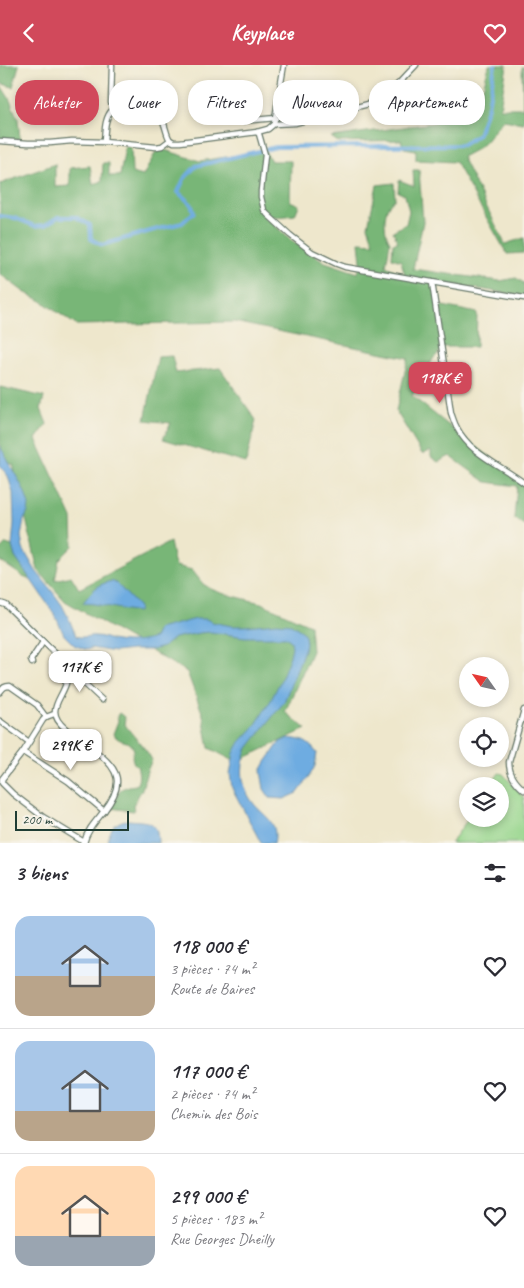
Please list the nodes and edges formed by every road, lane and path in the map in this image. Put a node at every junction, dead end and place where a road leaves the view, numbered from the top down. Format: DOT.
graph roads {
  1 [pos="112,65"];
  2 [pos="284,65"];
  3 [pos="416,65"];
  4 [pos="112,80"];
  5 [pos="282,80"];
  6 [pos="359,106"];
  7 [pos="109,113"];
  8 [pos="164,125"];
  9 [pos="274,125"];
  10 [pos="257,132"];
  11 [pos="170,140"];
  12 [pos="0,141"];
  13 [pos="104,143"];
  14 [pos="432,283"];
  15 [pos="524,298"];
  16 [pos="524,483"];
  17 [pos="0,603"];
  18 [pos="43,642"];
  19 [pos="32,663"];
  20 [pos="67,670"];
  21 [pos="0,692"];
  22 [pos="102,700"];
  23 [pos="524,710"];
  24 [pos="54,714"];
  25 [pos="46,717"];
  26 [pos="0,721"];
  27 [pos="29,742"];
  28 [pos="23,752"];
  29 [pos="1,784"];
  30 [pos="524,790"];
  31 [pos="104,811"];
  32 [pos="84,842"];
  1 -- 4 [label="street"];
  2 -- 5 [label="street"];
  3 -- 6 [label="street"];
  7 -- 13 [label="street"];
  8 -- 11 [label="street"];
  9 -- 10 [label="street"];
  10 -- 11 [label="street"];
  10 -- 14 [label="street"];
  11 -- 13 [label="street"];
  12 -- 13 [label="street"];
  14 -- 15 [label="street"];
  14 -- 16 [label="street"];
  17 -- 18 [label="street"];
  18 -- 19 [label="street"];
  18 -- 20 [label="street"];
  20 -- 22 [label="street"];
  20 -- 24 [label="street"];
  21 -- 25 [label="street"];
  23 -- 30 [label="street"];
  24 -- 25 [label="street"];
  24 -- 31 [label="street"];
  25 -- 27 [label="street"];
  26 -- 27 [label="street"];
  27 -- 28 [label="street"];
  28 -- 29 [label="street"];
  28 -- 31 [label="street"];
  29 -- 32 [label="street"];
  31 -- 32 [label="street"];
}
